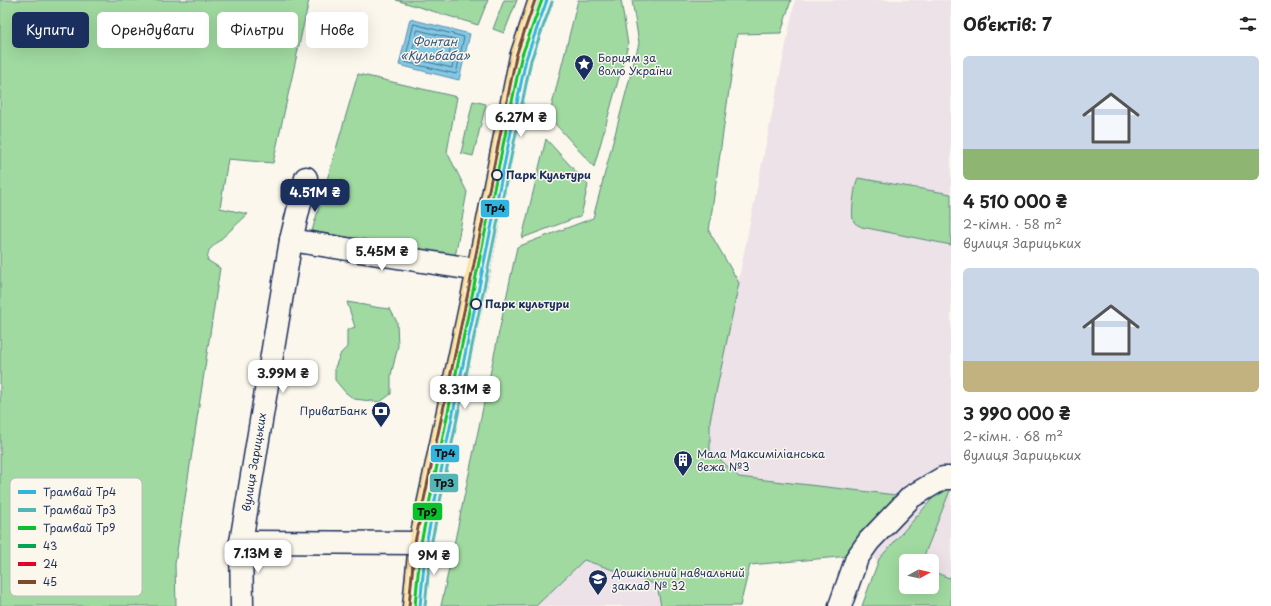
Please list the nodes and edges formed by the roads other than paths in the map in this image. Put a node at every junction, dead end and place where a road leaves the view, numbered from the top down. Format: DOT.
graph roads {
  1 [pos="540,0"];
  2 [pos="306,178"];
  3 [pos="291,240"];
  4 [pos="478,270"];
  5 [pos="951,478"];
  6 [pos="241,542"];
  7 [pos="420,543"];
  8 [pos="242,606"];
  9 [pos="414,606"];
  10 [pos="840,606"];
  1 -- 4 [label="main road"];
  2 -- 3 [label="street, вулиця Зарицьких"];
  3 -- 4 [label="street"];
  3 -- 6 [label="street, вулиця Зарицьких"];
  4 -- 7 [label="main road"];
  5 -- 10 [label="street"];
  6 -- 7 [label="street"];
  6 -- 8 [label="street, вулиця Зарицьких"];
  7 -- 9 [label="main road"];
}
